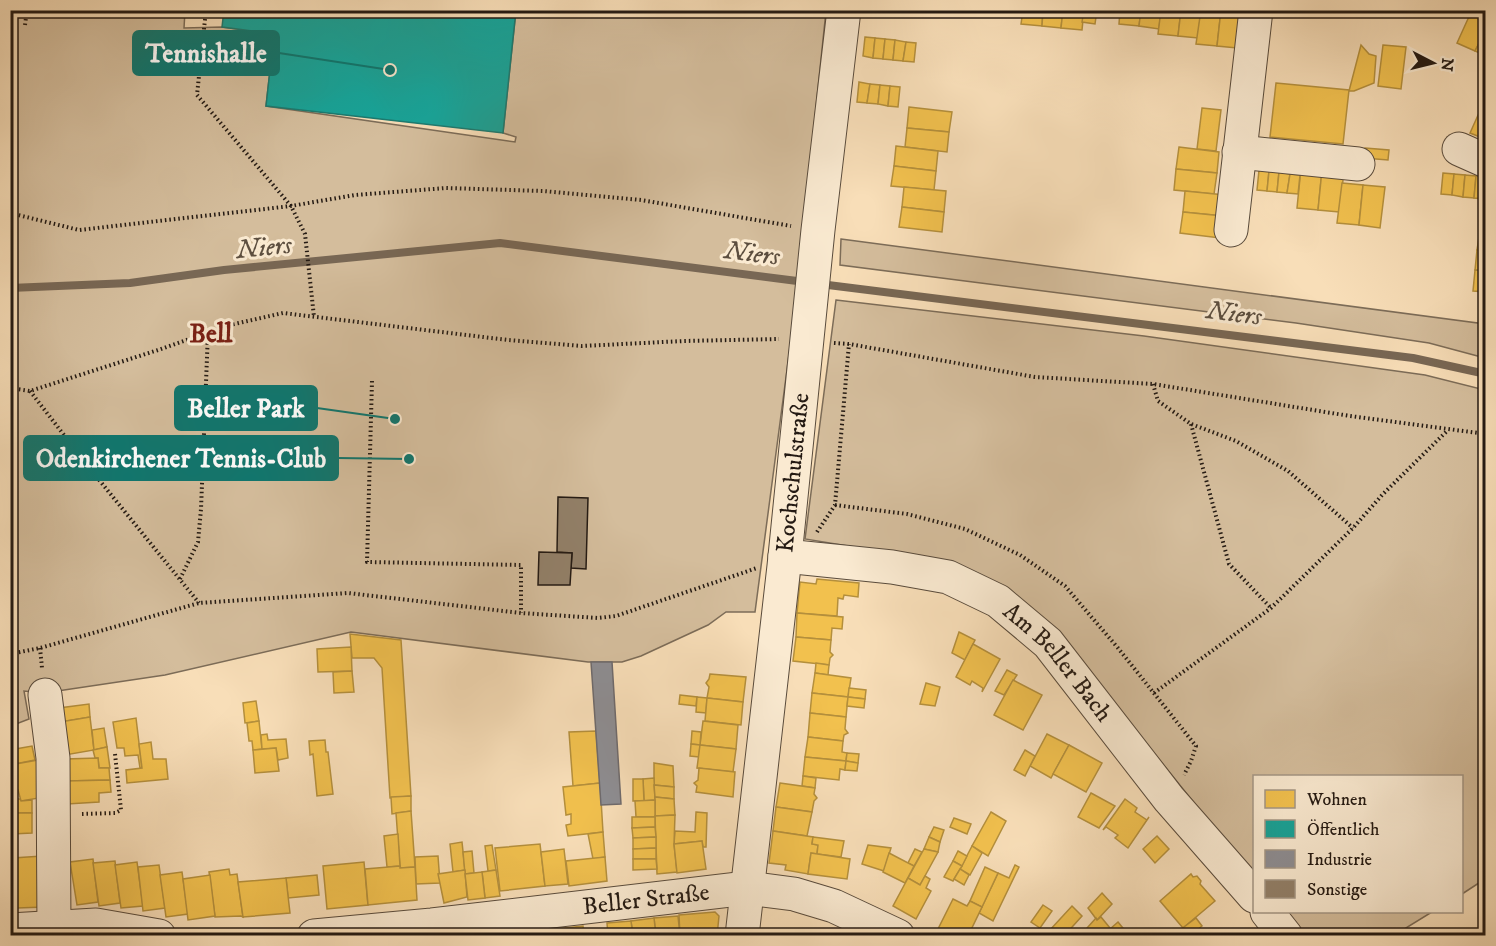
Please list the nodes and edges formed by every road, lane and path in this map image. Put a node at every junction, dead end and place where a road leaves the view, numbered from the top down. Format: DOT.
graph roads {
  1 [pos="27,10"];
  2 [pos="206,10"];
  3 [pos="844,10"];
  4 [pos="1256,10"];
  5 [pos="26,25"];
  6 [pos="1239,152"];
  7 [pos="1358,164"];
  8 [pos="291,206"];
  9 [pos="10,213"];
  10 [pos="1231,230"];
  11 [pos="818,231"];
  12 [pos="314,317"];
  13 [pos="809,327"];
  14 [pos="208,332"];
  15 [pos="849,344"];
  16 [pos="372,381"];
  17 [pos="1153,384"];
  18 [pos="10,388"];
  19 [pos="30,391"];
  20 [pos="1191,423"];
  21 [pos="1448,429"];
  22 [pos="1485,434"];
  23 [pos="1353,528"];
  24 [pos="795,557"];
  25 [pos="722,579"];
  26 [pos="180,580"];
  27 [pos="200,603"];
  28 [pos="1271,608"];
  29 [pos="521,613"];
  30 [pos="10,654"];
  31 [pos="1154,693"];
  32 [pos="45,695"];
  33 [pos="115,754"];
  34 [pos="53,816"];
  35 [pos="747,888"];
  36 [pos="1253,895"];
  37 [pos="1268,913"];
  38 [pos="54,928"];
  39 [pos="10,930"];
  40 [pos="432,930"];
  41 [pos="157,935"];
  42 [pos="315,936"];
  43 [pos="742,936"];
  44 [pos="898,936"];
  45 [pos="1286,936"];
  1 -- 5 [label="path"];
  2 -- 8 [label="path"];
  3 -- 11 [label="street, Kochschulstraße"];
  4 -- 6 [label="street"];
  6 -- 7 [label="street"];
  6 -- 10 [label="street"];
  8 -- 9 [label="path"];
  8 -- 11 [label="path"];
  8 -- 12 [label="path"];
  11 -- 13 [label="street, Kochschulstraße"];
  12 -- 13 [label="path"];
  12 -- 14 [label="path"];
  13 -- 15 [label="path"];
  13 -- 24 [label="street, Kochschulstraße"];
  14 -- 19 [label="path"];
  14 -- 26 [label="path"];
  15 -- 17 [label="path"];
  15 -- 24 [label="path"];
  16 -- 29 [label="path"];
  17 -- 20 [label="path"];
  17 -- 21 [label="path"];
  18 -- 19 [label="path"];
  19 -- 26 [label="path"];
  20 -- 23 [label="path"];
  20 -- 28 [label="path"];
  21 -- 22 [label="path"];
  21 -- 23 [label="path"];
  23 -- 28 [label="path"];
  24 -- 35 [label="street, Kochschulstraße"];
  24 -- 36 [label="street, Am Beller Bach"];
  25 -- 29 [label="path"];
  26 -- 27 [label="path"];
  27 -- 29 [label="path"];
  27 -- 30 [label="path"];
  28 -- 31 [label="path"];
  32 -- 34 [label="street"];
  33 -- 34 [label="path"];
  34 -- 38 [label="street"];
  35 -- 40 [label="street, Beller Straße"];
  35 -- 43 [label="street, Kochschulstraße"];
  35 -- 44 [label="street, Beller Straße"];
  37 -- 45 [label="street"];
  38 -- 39 [label="street"];
  38 -- 41 [label="street"];
  40 -- 42 [label="street, Beller Straße"];
}
